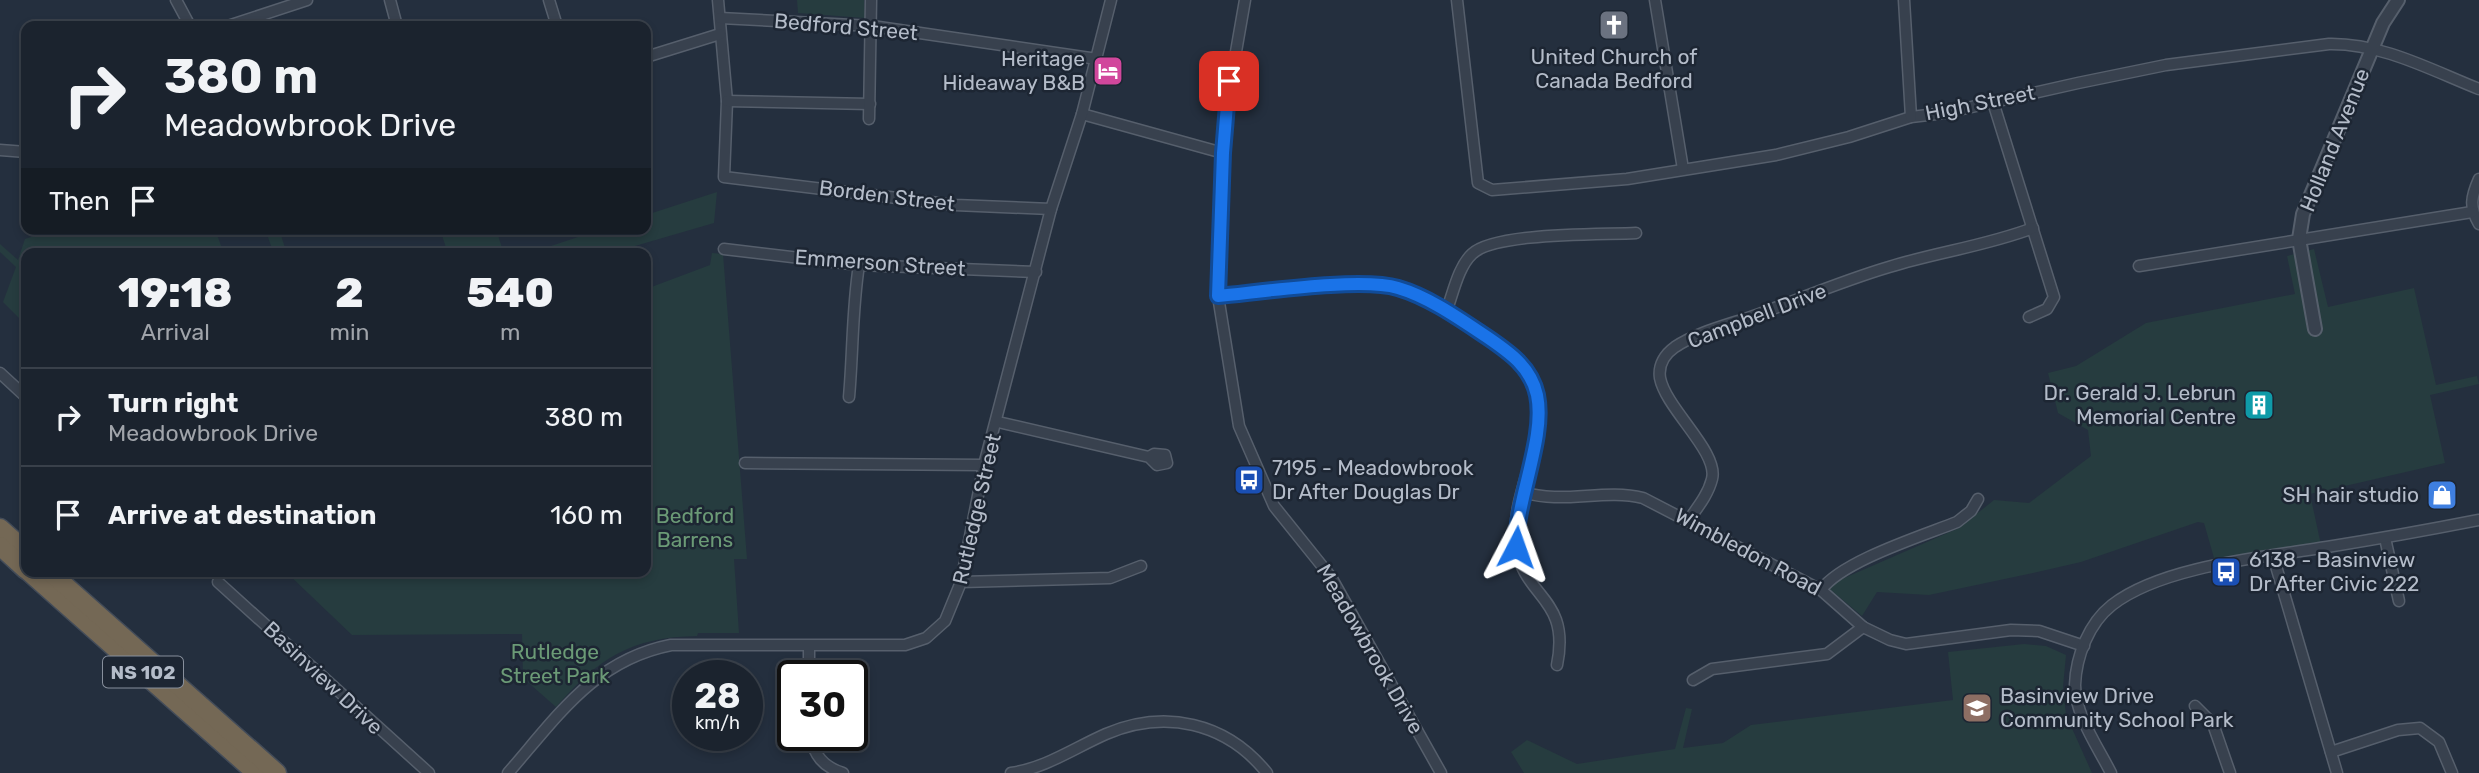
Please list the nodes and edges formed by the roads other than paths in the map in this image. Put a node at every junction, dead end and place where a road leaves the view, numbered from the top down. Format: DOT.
graph roads {
  1 [pos="176,0"];
  2 [pos="307,0"];
  3 [pos="390,0"];
  4 [pos="549,0"];
  5 [pos="718,0"];
  6 [pos="871,0"];
  7 [pos="1111,0"];
  8 [pos="1245,0"];
  9 [pos="1457,0"];
  10 [pos="1655,0"];
  11 [pos="1904,0"];
  12 [pos="2398,0"];
  13 [pos="720,18"];
  14 [pos="187,21"];
  15 [pos="243,21"];
  16 [pos="396,21"];
  17 [pos="555,21"];
  18 [pos="872,26"];
  19 [pos="720,34"];
  20 [pos="2373,48"];
  21 [pos="651,55"];
  22 [pos="1097,59"];
  23 [pos="2479,89"];
  24 [pos="727,101"];
  25 [pos="1993,102"];
  26 [pos="870,104"];
  27 [pos="1082,114"];
  28 [pos="1911,117"];
  29 [pos="869,118"];
  30 [pos="0,150"];
  31 [pos="21,152"];
  32 [pos="1223,153"];
  33 [pos="1682,169"];
  34 [pos="2479,179"];
  35 [pos="1051,209"];
  36 [pos="2472,212"];
  37 [pos="2479,224"];
  38 [pos="2033,228"];
  39 [pos="1636,233"];
  40 [pos="2299,239"];
  41 [pos="724,249"];
  42 [pos="859,265"];
  43 [pos="2139,266"];
  44 [pos="1036,272"];
  45 [pos="1218,296"];
  46 [pos="1446,312"];
  47 [pos="2029,317"];
  48 [pos="2315,329"];
  49 [pos="0,373"];
  50 [pos="21,392"];
  51 [pos="849,397"];
  52 [pos="998,422"];
  53 [pos="1150,457"];
  54 [pos="745,463"];
  55 [pos="984,465"];
  56 [pos="1523,492"];
  57 [pos="1978,499"];
  58 [pos="2479,520"];
  59 [pos="1689,521"];
  60 [pos="0,527"];
  61 [pos="2385,538"];
  62 [pos="0,546"];
  63 [pos="21,546"];
  64 [pos="2273,556"];
  65 [pos="21,565"];
  66 [pos="1141,566"];
  67 [pos="35,577"];
  68 [pos="56,577"];
  69 [pos="218,582"];
  70 [pos="961,582"];
  71 [pos="1821,590"];
  72 [pos="2399,601"];
  73 [pos="1863,627"];
  74 [pos="809,646"];
  75 [pos="2084,646"];
  76 [pos="809,660"];
  77 [pos="1557,665"];
  78 [pos="1693,680"];
  79 [pos="2195,706"];
  80 [pos="814,751"];
  81 [pos="2331,752"];
  82 [pos="256,773"];
  83 [pos="277,773"];
  84 [pos="429,773"];
  85 [pos="508,773"];
  86 [pos="843,773"];
  87 [pos="1011,773"];
  88 [pos="1266,773"];
  89 [pos="1441,773"];
  90 [pos="2111,773"];
  91 [pos="2230,773"];
  92 [pos="2337,773"];
  93 [pos="2452,773"];
  1 -- 14 [label="street"];
  2 -- 15 [label="street"];
  3 -- 16 [label="street"];
  4 -- 17 [label="street"];
  5 -- 13 [label="street"];
  6 -- 18 [label="street"];
  7 -- 22 [label="street, Rutledge Street"];
  8 -- 32 [label="street, Meadowbrook Drive"];
  9 -- 33 [label="street, High Street"];
  10 -- 33 [label="street"];
  11 -- 28 [label="street"];
  12 -- 20 [label="street, Holland Avenue"];
  13 -- 18 [label="street, Bedford Street"];
  13 -- 19 [label="street"];
  18 -- 22 [label="street, Bedford Street"];
  18 -- 26 [label="street"];
  19 -- 21 [label="street"];
  19 -- 24 [label="street"];
  20 -- 23 [label="street, High Street"];
  20 -- 25 [label="street, High Street"];
  20 -- 40 [label="street, Holland Avenue"];
  22 -- 27 [label="street, Rutledge Street"];
  24 -- 26 [label="street"];
  24 -- 35 [label="street, Borden Street"];
  25 -- 28 [label="street, High Street"];
  25 -- 38 [label="street"];
  26 -- 29 [label="street"];
  27 -- 32 [label="street"];
  27 -- 35 [label="street, Rutledge Street"];
  28 -- 33 [label="street, High Street"];
  30 -- 31 [label="street"];
  32 -- 45 [label="street, Meadowbrook Drive"];
  34 -- 36 [label="street"];
  35 -- 44 [label="street, Rutledge Street"];
  36 -- 37 [label="street"];
  36 -- 40 [label="street"];
  38 -- 47 [label="street"];
  38 -- 59 [label="street, Campbell Drive"];
  39 -- 46 [label="street"];
  40 -- 43 [label="street"];
  40 -- 48 [label="street, Holland Avenue"];
  41 -- 42 [label="street, Emmerson Street"];
  42 -- 44 [label="street, Emmerson Street"];
  42 -- 51 [label="street"];
  44 -- 52 [label="street, Rutledge Street"];
  45 -- 46 [label="street"];
  45 -- 89 [label="street, Meadowbrook Drive"];
  46 -- 56 [label="street"];
  49 -- 50 [label="street"];
  52 -- 53 [label="street"];
  52 -- 55 [label="street, Rutledge Street"];
  54 -- 55 [label="street"];
  55 -- 70 [label="street, Rutledge Street"];
  56 -- 59 [label="street, Wimbledon Road"];
  56 -- 77 [label="street"];
  57 -- 71 [label="street"];
  58 -- 61 [label="street"];
  59 -- 71 [label="street, Wimbledon Road"];
  60 -- 63 [label="highway"];
  61 -- 64 [label="street"];
  61 -- 72 [label="street"];
  62 -- 65 [label="highway, NS 102"];
  64 -- 75 [label="street"];
  64 -- 81 [label="street"];
  66 -- 70 [label="street"];
  67 -- 82 [label="highway, NS 102"];
  68 -- 83 [label="highway, NS 102"];
  69 -- 84 [label="street, Basinview Drive"];
  70 -- 74 [label="street, Rutledge Street"];
  71 -- 73 [label="street, Wimbledon Road"];
  73 -- 75 [label="street, Wimbledon Road"];
  73 -- 78 [label="street"];
  74 -- 76 [label="street"];
  74 -- 85 [label="street, Rutledge Street"];
  75 -- 90 [label="street"];
  79 -- 91 [label="street"];
  80 -- 86 [label="street"];
  81 -- 92 [label="street"];
  81 -- 93 [label="street"];
  87 -- 88 [label="street"];
}
